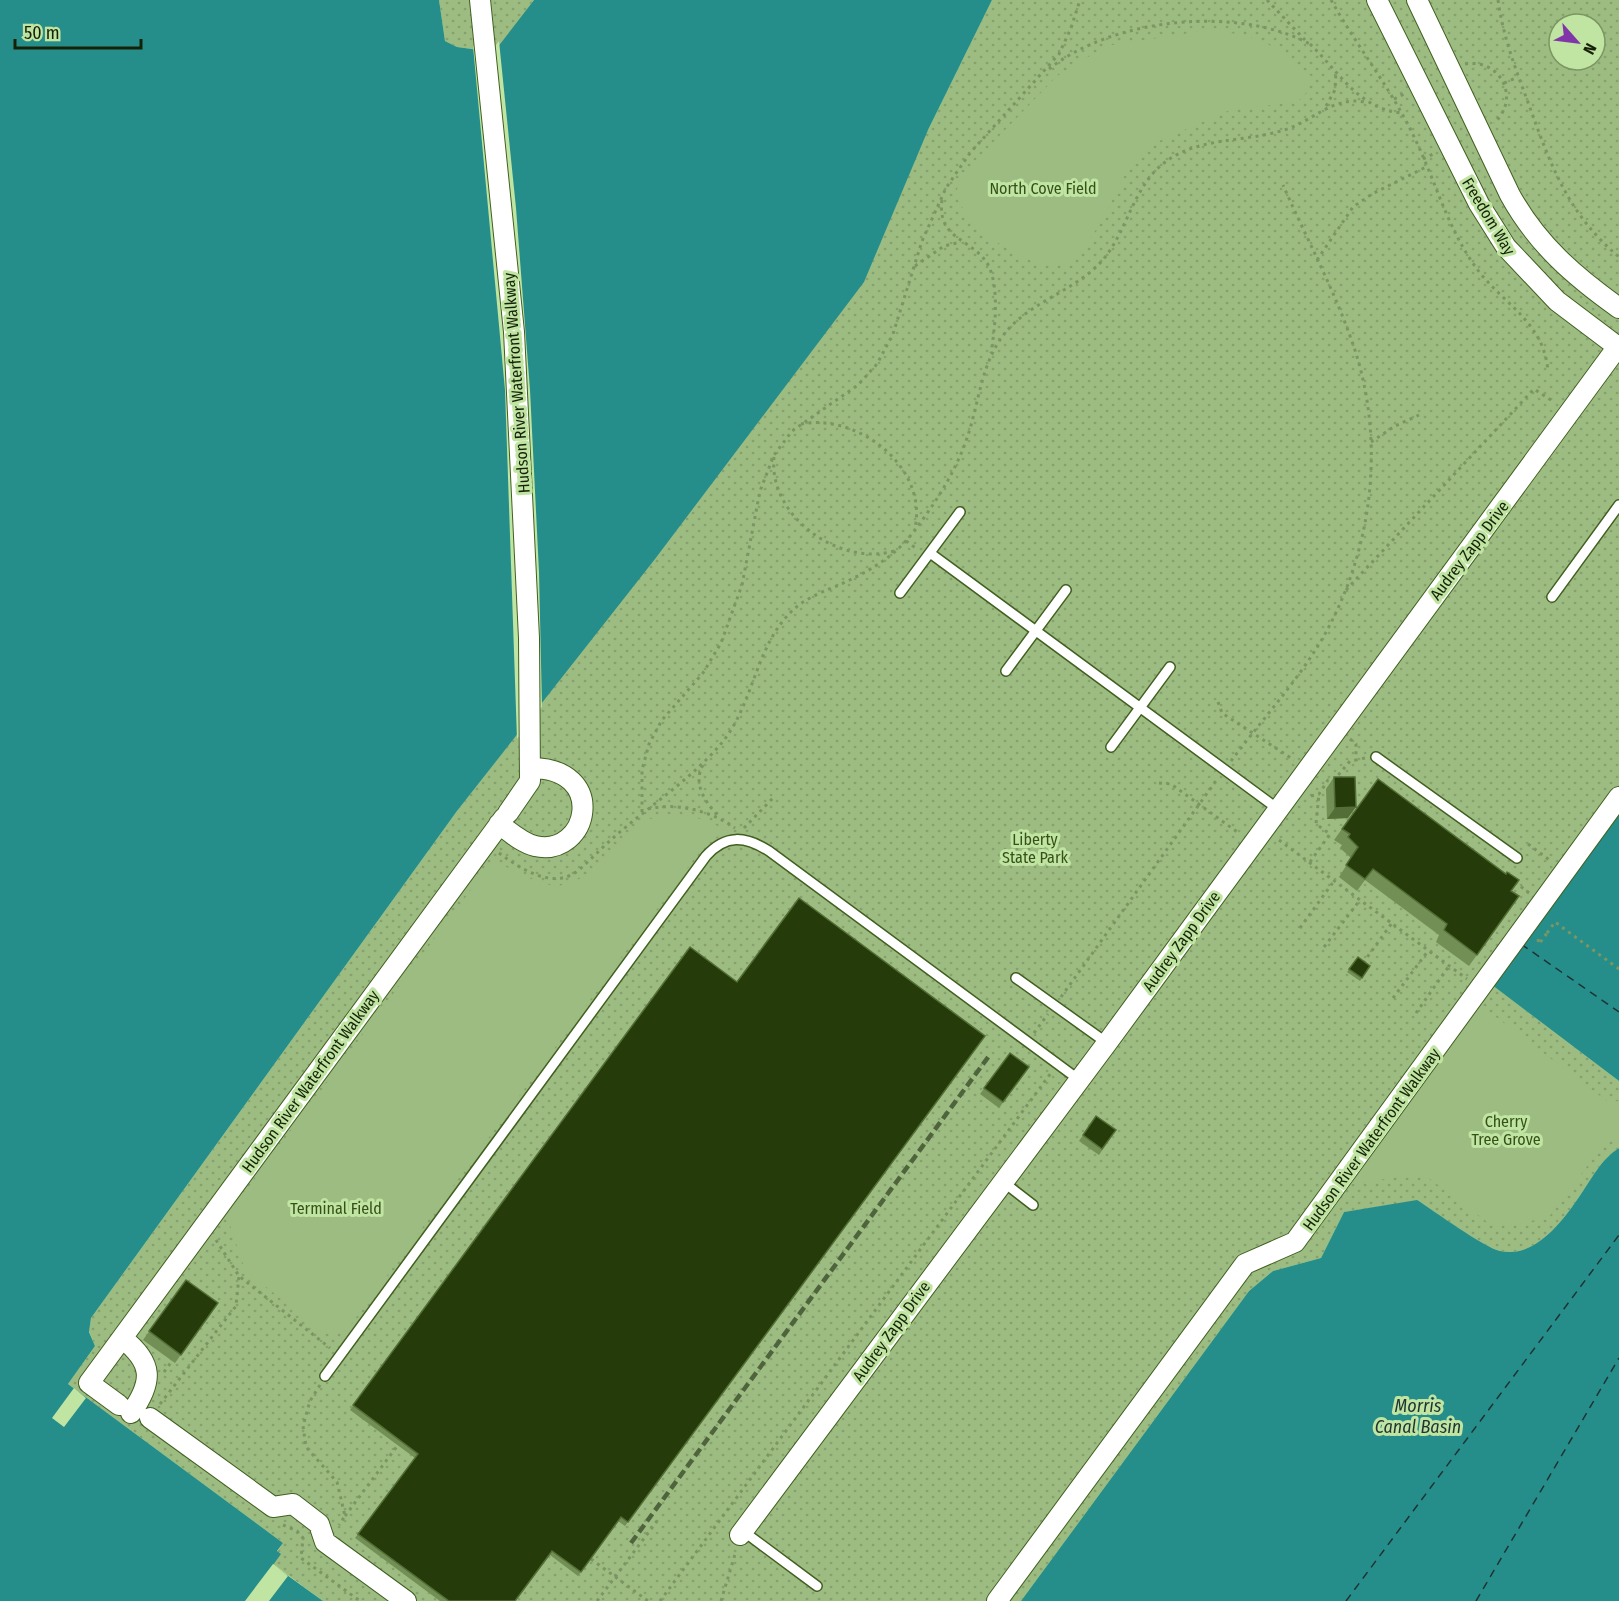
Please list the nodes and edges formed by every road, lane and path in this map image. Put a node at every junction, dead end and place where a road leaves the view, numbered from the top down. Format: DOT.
graph roads {
  1 [pos="480,0"];
  2 [pos="1080,0"];
  3 [pos="1267,0"];
  4 [pos="1331,0"];
  5 [pos="1377,0"];
  6 [pos="1417,0"];
  7 [pos="1498,0"];
  8 [pos="1310,44"];
  9 [pos="1335,70"];
  10 [pos="1041,76"];
  11 [pos="1518,77"];
  12 [pos="1504,83"];
  13 [pos="1465,101"];
  14 [pos="1365,102"];
  15 [pos="1325,108"];
  16 [pos="1401,113"];
  17 [pos="1434,116"];
  18 [pos="1426,167"];
  19 [pos="1282,185"];
  20 [pos="946,188"];
  21 [pos="963,243"];
  22 [pos="1619,257"];
  23 [pos="1317,261"];
  24 [pos="912,271"];
  25 [pos="1619,308"];
  26 [pos="1618,346"];
  27 [pos="990,357"];
  28 [pos="1548,371"];
  29 [pos="1570,412"];
  30 [pos="1419,415"];
  31 [pos="800,424"];
  32 [pos="1371,442"];
  33 [pos="774,455"];
  34 [pos="1619,505"];
  35 [pos="960,512"];
  36 [pos="915,530"];
  37 [pos="896,550"];
  38 [pos="930,553"];
  39 [pos="1066,590"];
  40 [pos="1345,591"];
  41 [pos="900,593"];
  42 [pos="1552,597"];
  43 [pos="1036,631"];
  44 [pos="1170,667"];
  45 [pos="1006,671"];
  46 [pos="1218,702"];
  47 [pos="1140,707"];
  48 [pos="1336,729"];
  49 [pos="1251,735"];
  50 [pos="1111,747"];
  51 [pos="1376,757"];
  52 [pos="531,760"];
  53 [pos="1356,760"];
  54 [pos="706,761"];
  55 [pos="1307,768"];
  56 [pos="1225,769"];
  57 [pos="1159,783"];
  58 [pos="1319,794"];
  59 [pos="774,797"];
  60 [pos="1619,797"];
  61 [pos="1304,799"];
  62 [pos="1200,805"];
  63 [pos="1278,809"];
  64 [pos="642,812"];
  65 [pos="504,818"];
  66 [pos="723,820"];
  67 [pos="1258,836"];
  68 [pos="485,843"];
  69 [pos="1528,844"];
  70 [pos="1517,858"];
  71 [pos="1309,862"];
  72 [pos="1566,871"];
  73 [pos="1334,881"];
  74 [pos="1515,882"];
  75 [pos="1360,900"];
  76 [pos="1543,903"];
  77 [pos="1392,924"];
  78 [pos="1300,928"];
  79 [pos="1547,933"];
  80 [pos="1324,947"];
  81 [pos="1428,951"];
  82 [pos="1362,964"];
  83 [pos="1449,966"];
  84 [pos="1619,969"];
  85 [pos="1016,978"];
  86 [pos="1480,989"];
  87 [pos="1393,998"];
  88 [pos="1054,1006"];
  89 [pos="1416,1013"];
  90 [pos="1027,1042"];
  91 [pos="1107,1043"];
  92 [pos="1058,1064"];
  93 [pos="1078,1079"];
  94 [pos="1002,1181"];
  95 [pos="1032,1204"];
  96 [pos="207,1222"];
  97 [pos="239,1276"];
  98 [pos="122,1338"];
  99 [pos="339,1354"];
  100 [pos="325,1376"];
  101 [pos="132,1413"];
  102 [pos="398,1445"];
  103 [pos="345,1516"];
  104 [pos="660,1517"];
  105 [pos="338,1526"];
  106 [pos="297,1531"];
  107 [pos="741,1533"];
  108 [pos="591,1559"];
  109 [pos="615,1577"];
  110 [pos="817,1586"];
  111 [pos="360,1601"];
  112 [pos="406,1601"];
  113 [pos="597,1601"];
  114 [pos="648,1601"];
  115 [pos="660,1601"];
  116 [pos="721,1601"];
  117 [pos="996,1601"];
  1 -- 52 [label="street, Hudson River Waterfront Walkway"];
  2 -- 10 [label="path"];
  3 -- 8 [label="path"];
  4 -- 16 [label="path"];
  5 -- 17 [label="street, Freedom Way"];
  6 -- 13 [label="street, Freedom Way"];
  7 -- 11 [label="path"];
  8 -- 9 [label="path"];
  8 -- 10 [label="path"];
  9 -- 14 [label="path"];
  9 -- 15 [label="path"];
  10 -- 20 [label="path"];
  11 -- 12 [label="path"];
  11 -- 22 [label="path"];
  13 -- 17 [label="street"];
  13 -- 25 [label="street, Freedom Way"];
  14 -- 15 [label="path"];
  14 -- 16 [label="path"];
  15 -- 27 [label="path"];
  16 -- 18 [label="path"];
  17 -- 26 [label="street, Freedom Way"];
  18 -- 23 [label="path"];
  18 -- 28 [label="path"];
  19 -- 23 [label="path"];
  20 -- 21 [label="path"];
  20 -- 24 [label="path"];
  21 -- 24 [label="path"];
  21 -- 27 [label="path"];
  23 -- 32 [label="path"];
  24 -- 31 [label="path"];
  26 -- 29 [label="street, Audrey Zapp Drive"];
  27 -- 36 [label="path"];
  29 -- 40 [label="path"];
  29 -- 48 [label="street, Audrey Zapp Drive"];
  30 -- 32 [label="path"];
  31 -- 33 [label="path"];
  31 -- 36 [label="path"];
  32 -- 40 [label="path"];
  33 -- 37 [label="path"];
  33 -- 64 [label="path"];
  34 -- 42 [label="lane"];
  35 -- 38 [label="lane"];
  36 -- 37 [label="path"];
  37 -- 54 [label="path"];
  38 -- 41 [label="lane"];
  38 -- 43 [label="lane"];
  39 -- 43 [label="lane"];
  40 -- 49 [label="path"];
  43 -- 45 [label="lane"];
  43 -- 47 [label="lane"];
  44 -- 47 [label="lane"];
  46 -- 49 [label="path"];
  47 -- 50 [label="lane"];
  47 -- 56 [label="lane"];
  48 -- 53 [label="path"];
  48 -- 55 [label="street, Audrey Zapp Drive"];
  49 -- 55 [label="path"];
  49 -- 56 [label="path"];
  51 -- 53 [label="path"];
  51 -- 70 [label="lane"];
  52 -- 65 [label="street, Hudson River Waterfront Walkway"];
  52 -- 65 [label="street"];
  53 -- 58 [label="path"];
  54 -- 64 [label="path"];
  54 -- 66 [label="path"];
  55 -- 63 [label="street, Audrey Zapp Drive"];
  56 -- 62 [label="path"];
  56 -- 63 [label="lane"];
  57 -- 62 [label="path"];
  58 -- 61 [label="path"];
  58 -- 71 [label="path"];
  59 -- 66 [label="path"];
  60 -- 72 [label="street, Hudson River Waterfront Walkway"];
  62 -- 67 [label="path"];
  62 -- 88 [label="path"];
  63 -- 67 [label="street, Audrey Zapp Drive"];
  64 -- 66 [label="path"];
  64 -- 68 [label="path"];
  65 -- 68 [label="street, Hudson River Waterfront Walkway"];
  67 -- 71 [label="path"];
  67 -- 91 [label="street, Audrey Zapp Drive"];
  68 -- 96 [label="street, Hudson River Waterfront Walkway"];
  69 -- 72 [label="path"];
  71 -- 73 [label="path"];
  72 -- 76 [label="street, Hudson River Waterfront Walkway"];
  73 -- 75 [label="path"];
  73 -- 78 [label="path"];
  74 -- 76 [label="path"];
  75 -- 77 [label="path"];
  75 -- 80 [label="path"];
  76 -- 86 [label="street, Hudson River Waterfront Walkway"];
  77 -- 81 [label="path"];
  77 -- 82 [label="path"];
  79 -- 84 [label="path"];
  81 -- 83 [label="path"];
  81 -- 87 [label="path"];
  83 -- 86 [label="path"];
  83 -- 89 [label="path"];
  85 -- 88 [label="lane"];
  86 -- 117 [label="street, Hudson River Waterfront Walkway"];
  88 -- 90 [label="path"];
  88 -- 91 [label="lane"];
  90 -- 92 [label="lane"];
  90 -- 99 [label="lane"];
  91 -- 93 [label="street, Audrey Zapp Drive"];
  92 -- 93 [label="lane"];
  92 -- 115 [label="path"];
  93 -- 94 [label="street, Audrey Zapp Drive"];
  94 -- 95 [label="lane"];
  94 -- 107 [label="street, Audrey Zapp Drive"];
  96 -- 97 [label="path"];
  96 -- 98 [label="street, Hudson River Waterfront Walkway"];
  97 -- 99 [label="path"];
  97 -- 101 [label="path"];
  98 -- 101 [label="street"];
  98 -- 101 [label="street, Hudson River Waterfront Walkway"];
  99 -- 100 [label="lane"];
  100 -- 103 [label="path"];
  101 -- 112 [label="street, Hudson River Waterfront Walkway"];
  102 -- 103 [label="path"];
  103 -- 105 [label="path"];
  104 -- 109 [label="path"];
  106 -- 111 [label="path"];
  107 -- 110 [label="lane"];
  107 -- 116 [label="path"];
  108 -- 109 [label="path"];
  109 -- 113 [label="path"];
  109 -- 114 [label="path"];
}
